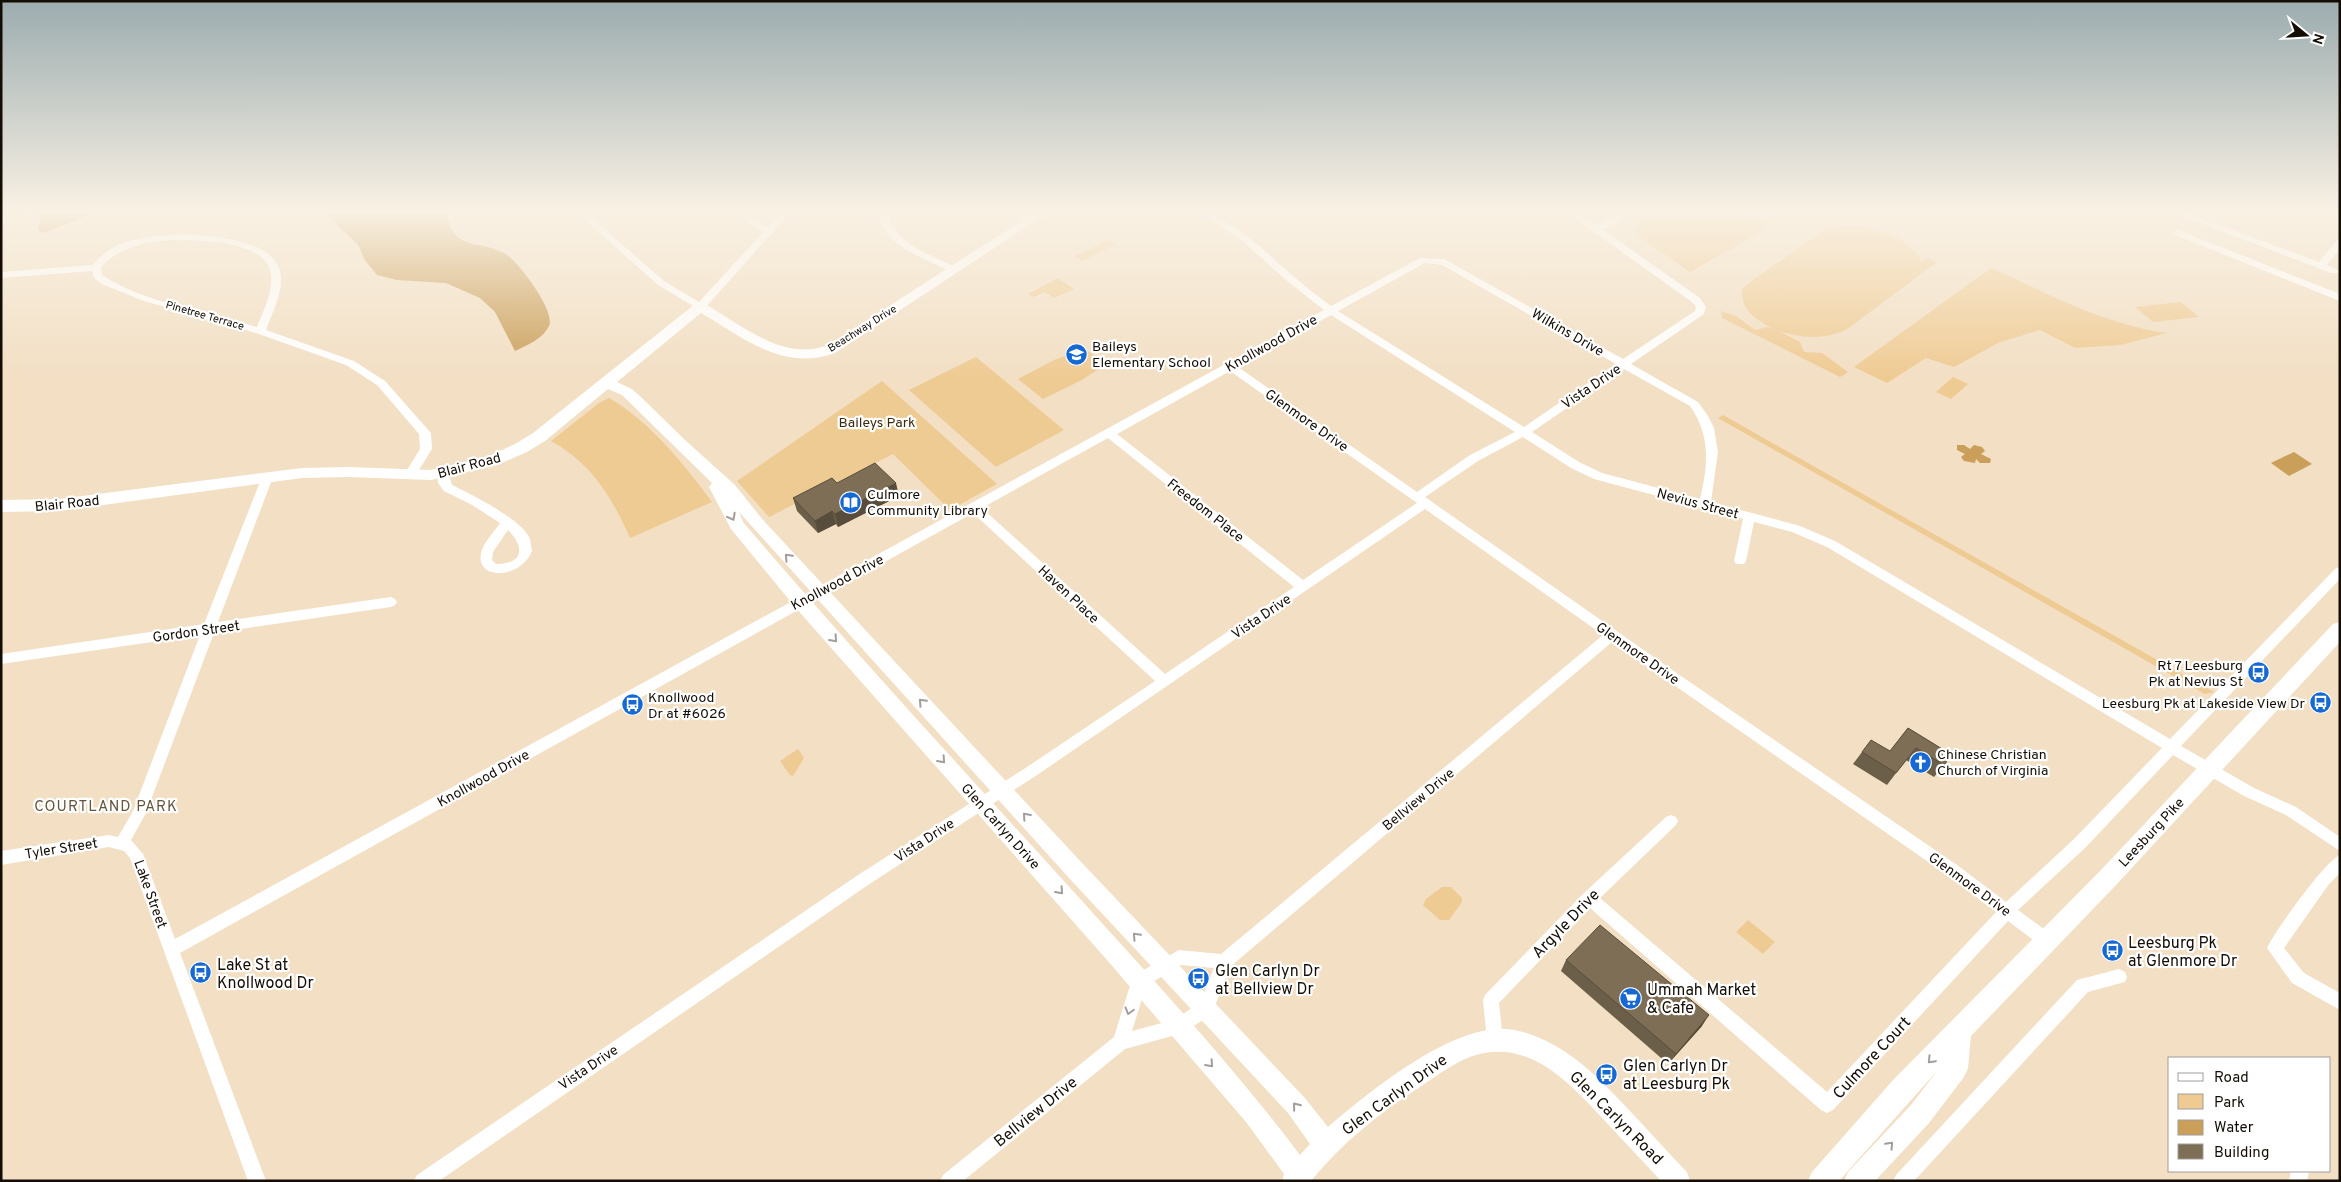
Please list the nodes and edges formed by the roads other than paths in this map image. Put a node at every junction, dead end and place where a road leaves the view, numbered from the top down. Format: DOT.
graph roads {
  1 [pos="274,267"];
  2 [pos="643,267"];
  3 [pos="736,267"];
  4 [pos="950,267"];
  5 [pos="957,267"];
  6 [pos="1277,267"];
  7 [pos="1408,267"];
  8 [pos="1453,267"];
  9 [pos="1649,267"];
  10 [pos="2263,267"];
  11 [pos="2324,267"];
  12 [pos="96,268"];
  13 [pos="954,269"];
  14 [pos="2334,271"];
  15 [pos="1,275"];
  16 [pos="1506,296"];
  17 [pos="2340,298"];
  18 [pos="700,307"];
  19 [pos="1330,310"];
  20 [pos="260,331"];
  21 [pos="1624,364"];
  22 [pos="1230,366"];
  23 [pos="606,383"];
  24 [pos="1109,432"];
  25 [pos="1523,432"];
  26 [pos="711,473"];
  27 [pos="443,474"];
  28 [pos="410,476"];
  29 [pos="267,478"];
  30 [pos="1422,500"];
  31 [pos="1705,504"];
  32 [pos="1,506"];
  33 [pos="974,507"];
  34 [pos="1749,516"];
  35 [pos="507,522"];
  36 [pos="1740,561"];
  37 [pos="2340,571"];
  38 [pos="1303,587"];
  39 [pos="821,592"];
  40 [pos="391,602"];
  41 [pos="801,602"];
  42 [pos="210,628"];
  43 [pos="2340,628"];
  44 [pos="1612,635"];
  45 [pos="1,659"];
  46 [pos="1164,681"];
  47 [pos="2172,747"];
  48 [pos="2210,770"];
  49 [pos="1002,789"];
  50 [pos="981,803"];
  51 [pos="1671,821"];
  52 [pos="122,843"];
  53 [pos="2340,845"];
  54 [pos="1,858"];
  55 [pos="2340,862"];
  56 [pos="1588,898"];
  57 [pos="2006,911"];
  58 [pos="2046,940"];
  59 [pos="172,950"];
  60 [pos="1224,962"];
  61 [pos="1163,965"];
  62 [pos="2119,977"];
  63 [pos="1139,981"];
  64 [pos="2340,1002"];
  65 [pos="1206,1008"];
  66 [pos="1177,1027"];
  67 [pos="1959,1032"];
  68 [pos="1495,1040"];
  69 [pos="1121,1042"];
  70 [pos="1326,1145"];
  71 [pos="1297,1178"];
  72 [pos="257,1181"];
  73 [pos="424,1181"];
  74 [pos="949,1181"];
  75 [pos="1678,1181"];
  76 [pos="1820,1181"];
  77 [pos="1857,1181"];
  78 [pos="1902,1181"];
  1 -- 20 [label="street, Pinetree Terrace"];
  2 -- 18 [label="street, Beachway Drive"];
  3 -- 18 [label="street, Blair Road"];
  4 -- 13 [label="street"];
  5 -- 13 [label="street, Beachway Drive"];
  6 -- 19 [label="street, Nevius Street"];
  7 -- 19 [label="street, Knollwood Drive"];
  8 -- 16 [label="street, Knollwood Drive"];
  9 -- 21 [label="street, Vista Drive"];
  10 -- 17 [label="street"];
  11 -- 14 [label="street"];
  12 -- 15 [label="street"];
  12 -- 20 [label="street, Pinetree Terrace"];
  13 -- 18 [label="street, Beachway Drive"];
  16 -- 21 [label="street, Wilkins Drive"];
  18 -- 23 [label="street, Blair Road"];
  19 -- 22 [label="street, Knollwood Drive"];
  19 -- 25 [label="street, Nevius Street"];
  20 -- 28 [label="street, Pinetree Terrace"];
  21 -- 25 [label="street, Vista Drive"];
  21 -- 31 [label="street, Wilkins Drive"];
  22 -- 24 [label="street, Knollwood Drive"];
  22 -- 30 [label="street, Glenmore Drive"];
  23 -- 26 [label="street, Glen Carlyn Drive"];
  23 -- 27 [label="street, Blair Road"];
  24 -- 33 [label="street, Knollwood Drive"];
  24 -- 38 [label="street, Freedom Place"];
  25 -- 30 [label="street, Vista Drive"];
  25 -- 31 [label="street, Nevius Street"];
  39 -- 26 [label="street, Glen Carlyn Drive, one-way"];
  26 -- 41 [label="street, Glen Carlyn Drive, one-way"];
  27 -- 28 [label="street, Blair Road"];
  27 -- 35 [label="street"];
  28 -- 29 [label="street, Blair Road"];
  29 -- 32 [label="street, Blair Road"];
  29 -- 42 [label="street"];
  30 -- 38 [label="street, Vista Drive"];
  30 -- 44 [label="street, Glenmore Drive"];
  31 -- 34 [label="street, Nevius Street"];
  33 -- 39 [label="street, Knollwood Drive"];
  33 -- 46 [label="street, Haven Place"];
  34 -- 36 [label="street"];
  34 -- 47 [label="street, Nevius Street"];
  37 -- 47 [label="street"];
  38 -- 46 [label="street, Vista Drive"];
  39 -- 41 [label="street, Knollwood Drive"];
  49 -- 39 [label="street, Glen Carlyn Drive, one-way"];
  40 -- 42 [label="street, Gordon Street"];
  41 -- 50 [label="street, Glen Carlyn Drive, one-way"];
  41 -- 59 [label="street, Knollwood Drive"];
  42 -- 45 [label="street, Gordon Street"];
  42 -- 52 [label="street"];
  43 -- 48 [label="main road, Leesburg Pike"];
  44 -- 57 [label="street, Glenmore Drive"];
  44 -- 60 [label="street, Bellview Drive"];
  46 -- 49 [label="street, Vista Drive"];
  47 -- 48 [label="street, Nevius Street"];
  47 -- 57 [label="street"];
  48 -- 53 [label="street, Nevius Street"];
  48 -- 58 [label="main road, Leesburg Pike"];
  49 -- 50 [label="street, Vista Drive"];
  61 -- 49 [label="street, Glen Carlyn Drive, one-way"];
  50 -- 63 [label="street, Glen Carlyn Drive, one-way"];
  50 -- 73 [label="street, Vista Drive"];
  51 -- 56 [label="street, Argyle Drive"];
  52 -- 54 [label="street, Tyler Street"];
  52 -- 59 [label="street, Lake Street"];
  55 -- 64 [label="street"];
  56 -- 57 [label="street, Culmore Court"];
  56 -- 68 [label="street, Argyle Drive"];
  57 -- 58 [label="street, Glenmore Drive"];
  58 -- 67 [label="main road, Leesburg Pike"];
  59 -- 72 [label="street, Lake Street"];
  60 -- 61 [label="street"];
  60 -- 65 [label="street, Bellview Drive"];
  61 -- 63 [label="street"];
  61 -- 65 [label="street, Glen Carlyn Drive"];
  62 -- 78 [label="street"];
  63 -- 66 [label="street, Glen Carlyn Drive"];
  63 -- 69 [label="street, one-way"];
  65 -- 66 [label="street, Bellview Drive"];
  70 -- 65 [label="street, Glen Carlyn Drive, one-way"];
  66 -- 69 [label="street, Bellview Drive"];
  66 -- 71 [label="street, Glen Carlyn Drive, one-way"];
  67 -- 76 [label="main road, Leesburg Pike, one-way"];
  77 -- 67 [label="main road, one-way"];
  68 -- 70 [label="street, Glen Carlyn Drive"];
  68 -- 75 [label="street, Glen Carlyn Road"];
  69 -- 74 [label="street, Bellview Drive"];
  70 -- 71 [label="street, Glen Carlyn Drive"];
}
